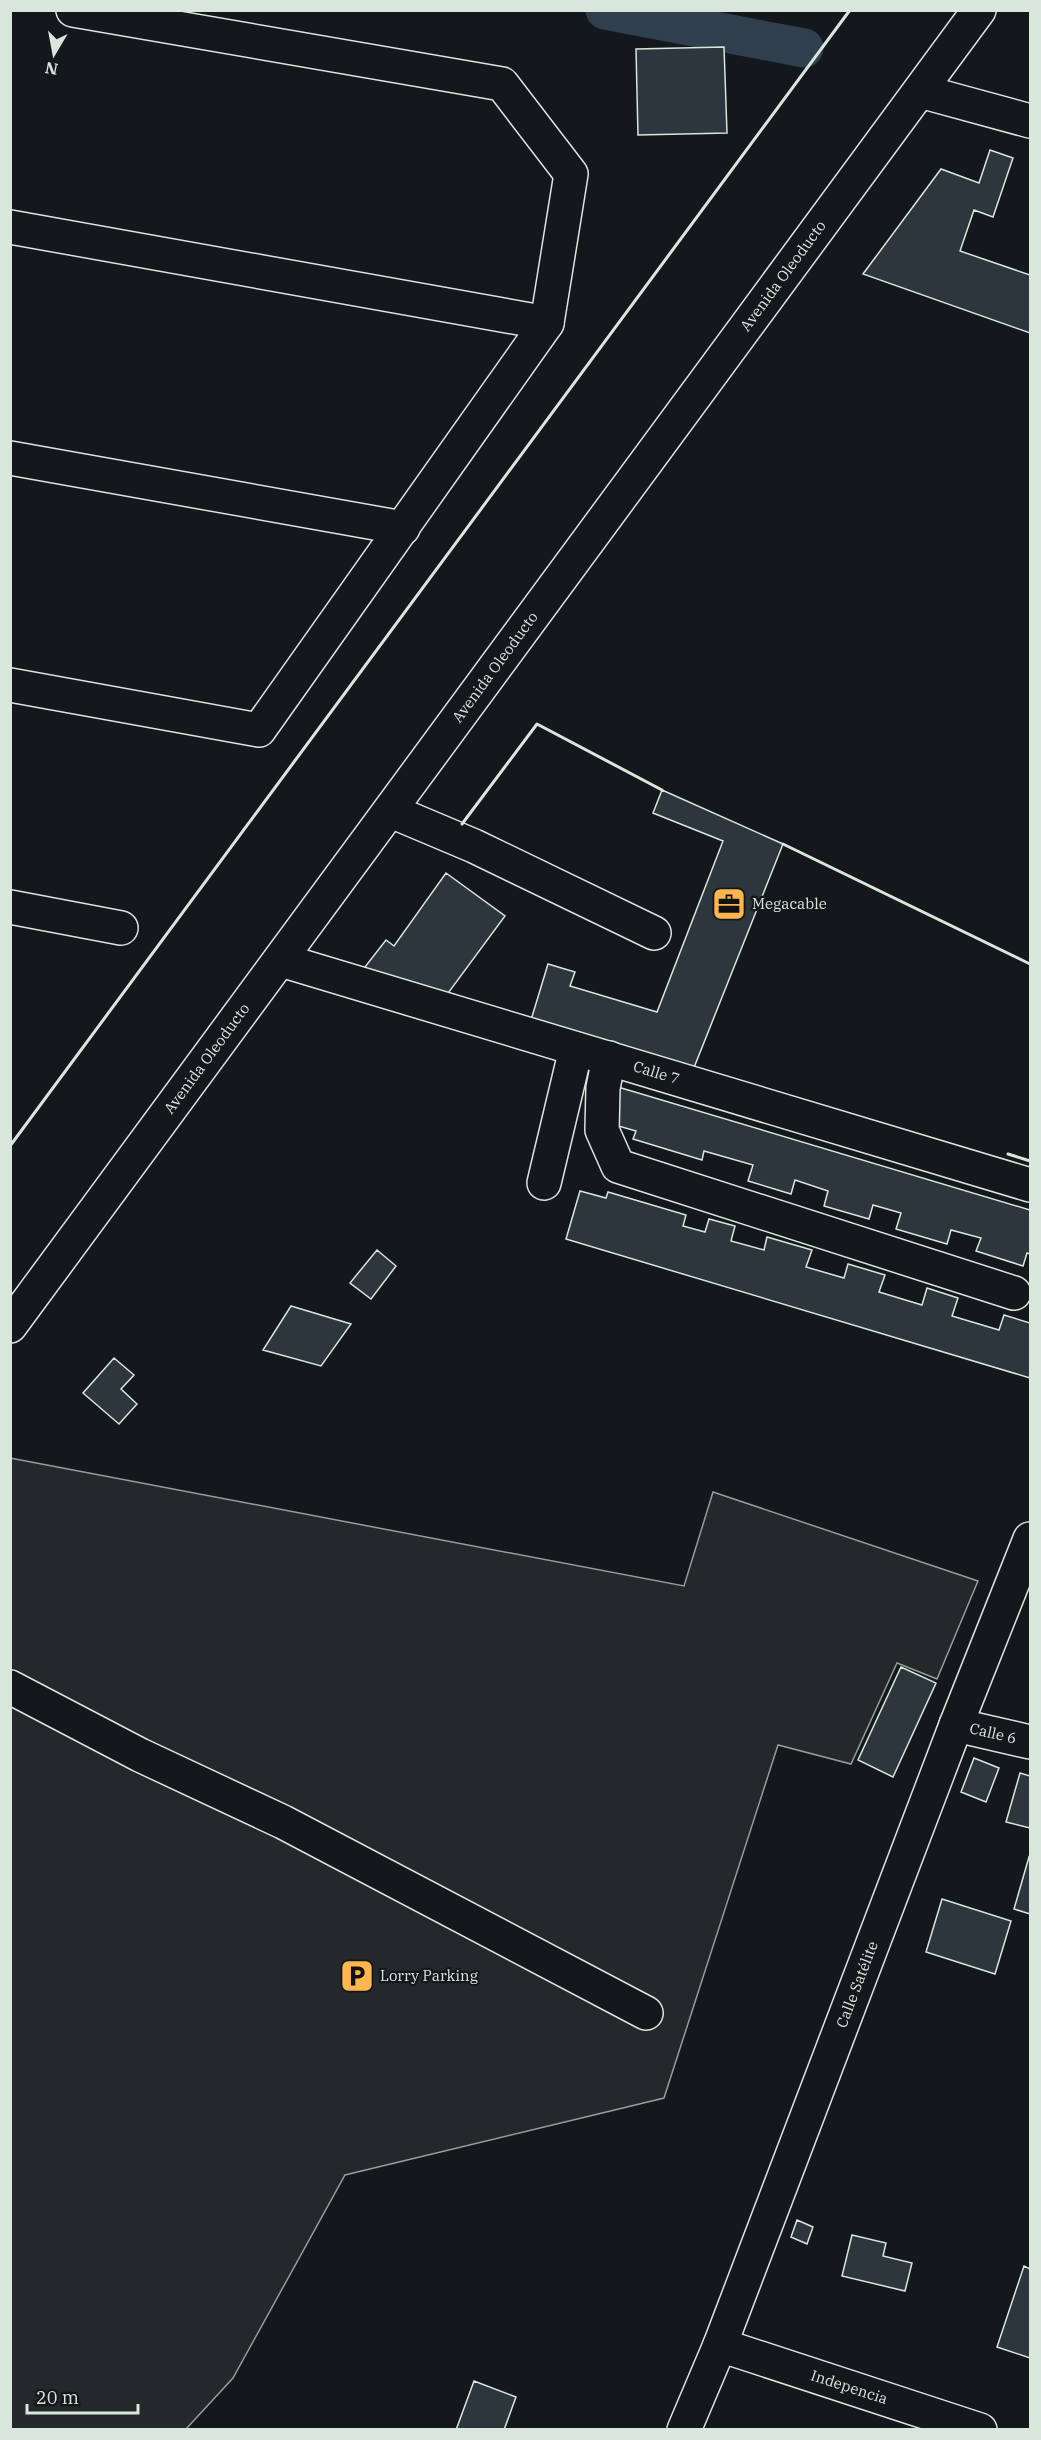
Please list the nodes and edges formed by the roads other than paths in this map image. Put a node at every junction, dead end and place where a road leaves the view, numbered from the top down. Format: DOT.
graph roads {
  1 [pos="73,10"];
  2 [pos="979,10"];
  3 [pos="920,91"];
  4 [pos="1030,121"];
  5 [pos="10,228"];
  6 [pos="547,323"];
  7 [pos="10,458"];
  8 [pos="403,528"];
  9 [pos="10,685"];
  10 [pos="391,811"];
  11 [pos="10,907"];
  12 [pos="122,928"];
  13 [pos="654,933"];
  14 [pos="281,960"];
  15 [pos="576,1049"];
  16 [pos="609,1058"];
  17 [pos="544,1183"];
  18 [pos="1030,1185"];
  19 [pos="1014,1293"];
  20 [pos="10,1326"];
  21 [pos="1030,1539"];
  22 [pos="10,1687"];
  23 [pos="956,1725"];
  24 [pos="1030,1742"];
  25 [pos="646,2013"];
  26 [pos="720,2345"];
  27 [pos="684,2430"];
  28 [pos="980,2430"];
  1 -- 6 [label="street"];
  2 -- 3 [label="street, Avenida Oleoducto"];
  3 -- 4 [label="street"];
  3 -- 10 [label="street, Avenida Oleoducto"];
  5 -- 6 [label="street"];
  6 -- 8 [label="street"];
  7 -- 8 [label="street"];
  8 -- 9 [label="street"];
  10 -- 13 [label="street"];
  10 -- 14 [label="street, Avenida Oleoducto"];
  11 -- 12 [label="street"];
  14 -- 15 [label="street, Calle 7"];
  14 -- 20 [label="street, Avenida Oleoducto"];
  15 -- 16 [label="street, Calle 7"];
  15 -- 17 [label="street"];
  16 -- 18 [label="street, Calle 7"];
  16 -- 19 [label="street"];
  21 -- 23 [label="street, Calle Satélite"];
  22 -- 25 [label="street"];
  23 -- 24 [label="street, Calle 6"];
  23 -- 26 [label="street, Calle Satélite"];
  26 -- 27 [label="street, Calle Satélite"];
  26 -- 28 [label="street, Indepencia"];
}
